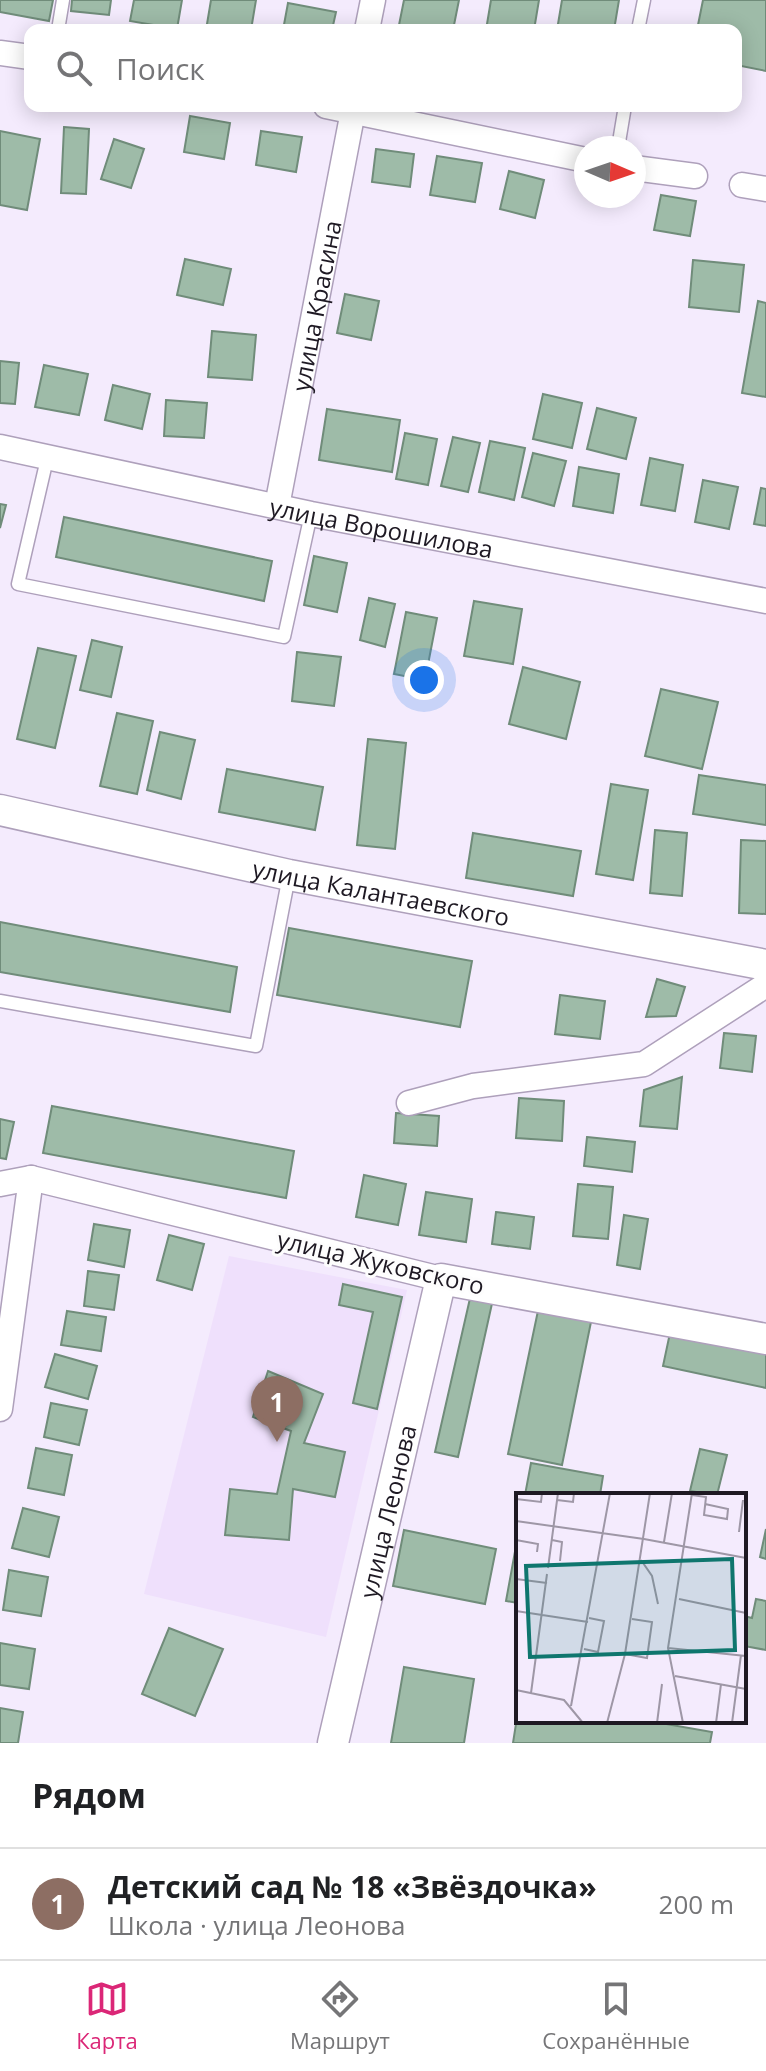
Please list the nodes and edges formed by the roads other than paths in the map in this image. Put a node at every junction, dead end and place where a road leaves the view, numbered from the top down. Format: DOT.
graph roads {
  1 [pos="63,0"];
  2 [pos="373,0"];
  3 [pos="644,0"];
  4 [pos="59,24"];
  5 [pos="368,24"];
  6 [pos="639,24"];
  7 [pos="0,53"];
  8 [pos="24,56"];
  9 [pos="352,112"];
  10 [pos="371,112"];
  11 [pos="624,112"];
  12 [pos="620,136"];
  13 [pos="574,157"];
  14 [pos="646,170"];
  15 [pos="695,176"];
  16 [pos="0,447"];
  17 [pos="47,459"];
  18 [pos="277,506"];
  19 [pos="311,514"];
  20 [pos="766,601"];
  21 [pos="0,810"];
  22 [pos="289,875"];
  23 [pos="766,965"];
  24 [pos="766,985"];
  25 [pos="0,1001"];
  26 [pos="409,1103"];
  27 [pos="31,1178"];
  28 [pos="0,1184"];
  29 [pos="441,1279"];
  30 [pos="766,1339"];
  31 [pos="0,1409"];
  32 [pos="333,1743"];
  1 -- 4 [label="lane"];
  2 -- 5 [label="street"];
  3 -- 6 [label="lane"];
  7 -- 8 [label="street"];
  9 -- 18 [label="street, улица Красина"];
  10 -- 13 [label="street"];
  11 -- 12 [label="lane"];
  14 -- 15 [label="street"];
  16 -- 17 [label="street, улица Ворошилова"];
  17 -- 18 [label="street, улица Ворошилова"];
  17 -- 19 [label="lane"];
  18 -- 19 [label="street, улица Ворошилова"];
  19 -- 20 [label="street, улица Ворошилова"];
  21 -- 22 [label="street, улица Калантаевского"];
  22 -- 23 [label="street, улица Калантаевского"];
  22 -- 25 [label="lane"];
  24 -- 26 [label="street"];
  27 -- 28 [label="street, улица Жуковского"];
  27 -- 29 [label="street, улица Жуковского"];
  27 -- 31 [label="street"];
  29 -- 30 [label="street, улица Жуковского"];
  29 -- 32 [label="street, улица Леонова"];
}
